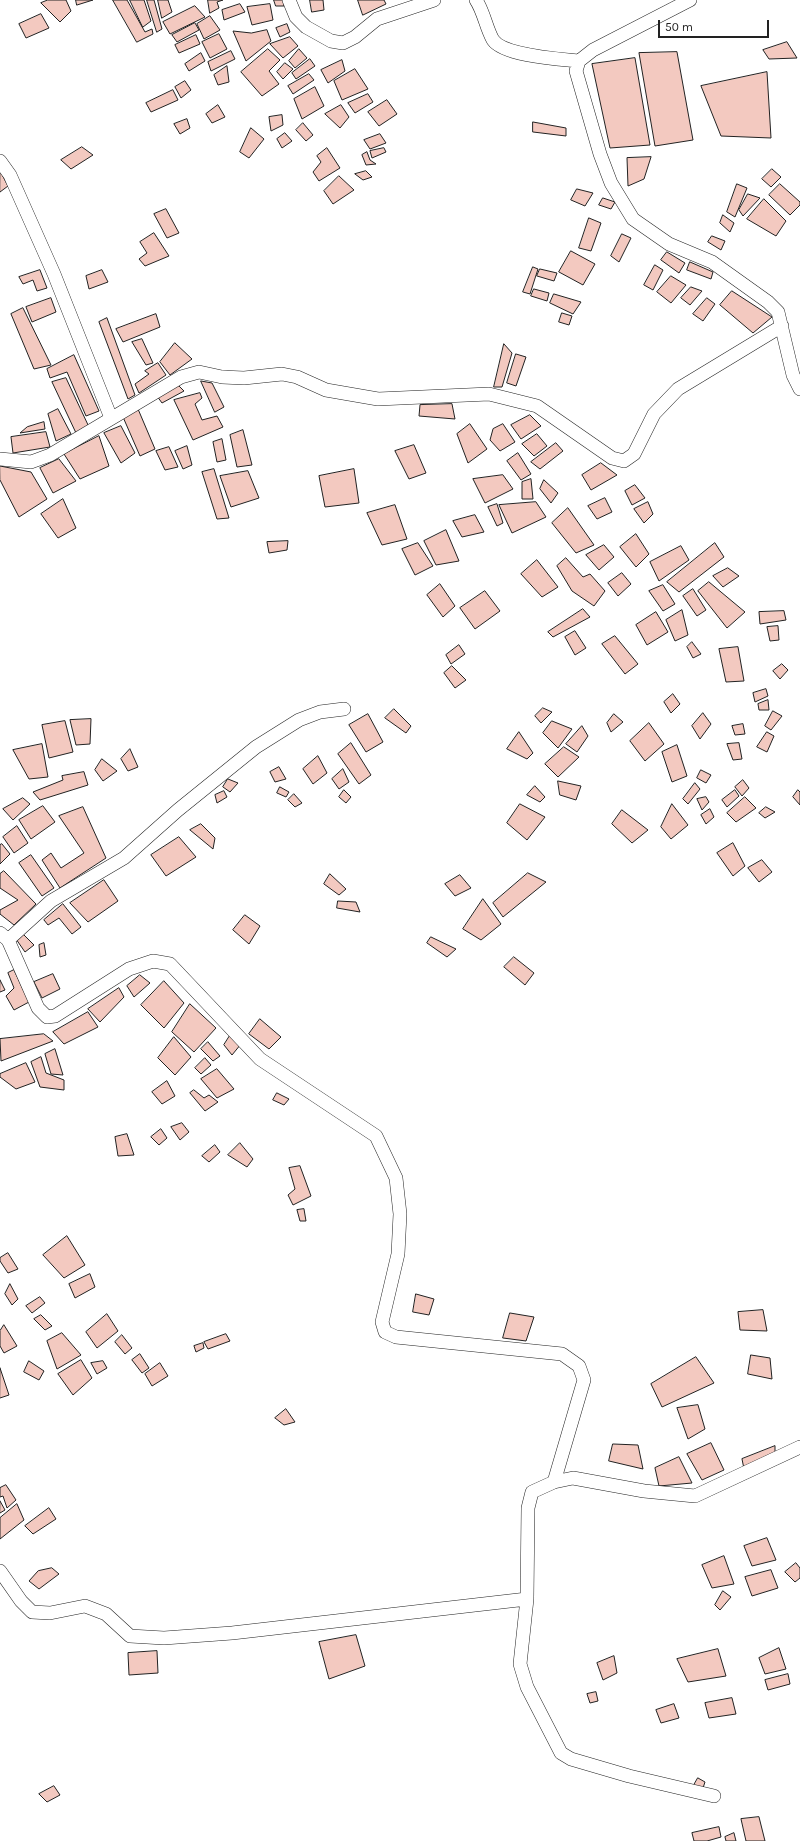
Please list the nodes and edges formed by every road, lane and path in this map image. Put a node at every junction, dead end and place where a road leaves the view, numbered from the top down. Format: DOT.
graph roads {
  1 [pos="290,0"];
  2 [pos="434,0"];
  3 [pos="476,0"];
  4 [pos="690,0"];
  5 [pos="579,61"];
  6 [pos="0,161"];
  7 [pos="782,326"];
  8 [pos="800,389"];
  9 [pos="111,418"];
  10 [pos="0,459"];
  11 [pos="344,709"];
  12 [pos="4,936"];
  13 [pos="800,1447"];
  14 [pos="554,1482"];
  15 [pos="0,1571"];
  16 [pos="527,1599"];
  17 [pos="714,1796"];
  1 -- 2 [label="street"];
  3 -- 5 [label="street"];
  4 -- 5 [label="street"];
  5 -- 7 [label="street"];
  6 -- 9 [label="street"];
  7 -- 8 [label="street"];
  7 -- 9 [label="street"];
  9 -- 10 [label="street"];
  11 -- 12 [label="street"];
  12 -- 14 [label="street"];
  13 -- 14 [label="street"];
  14 -- 16 [label="street"];
  15 -- 16 [label="street"];
  16 -- 17 [label="street"];
}
